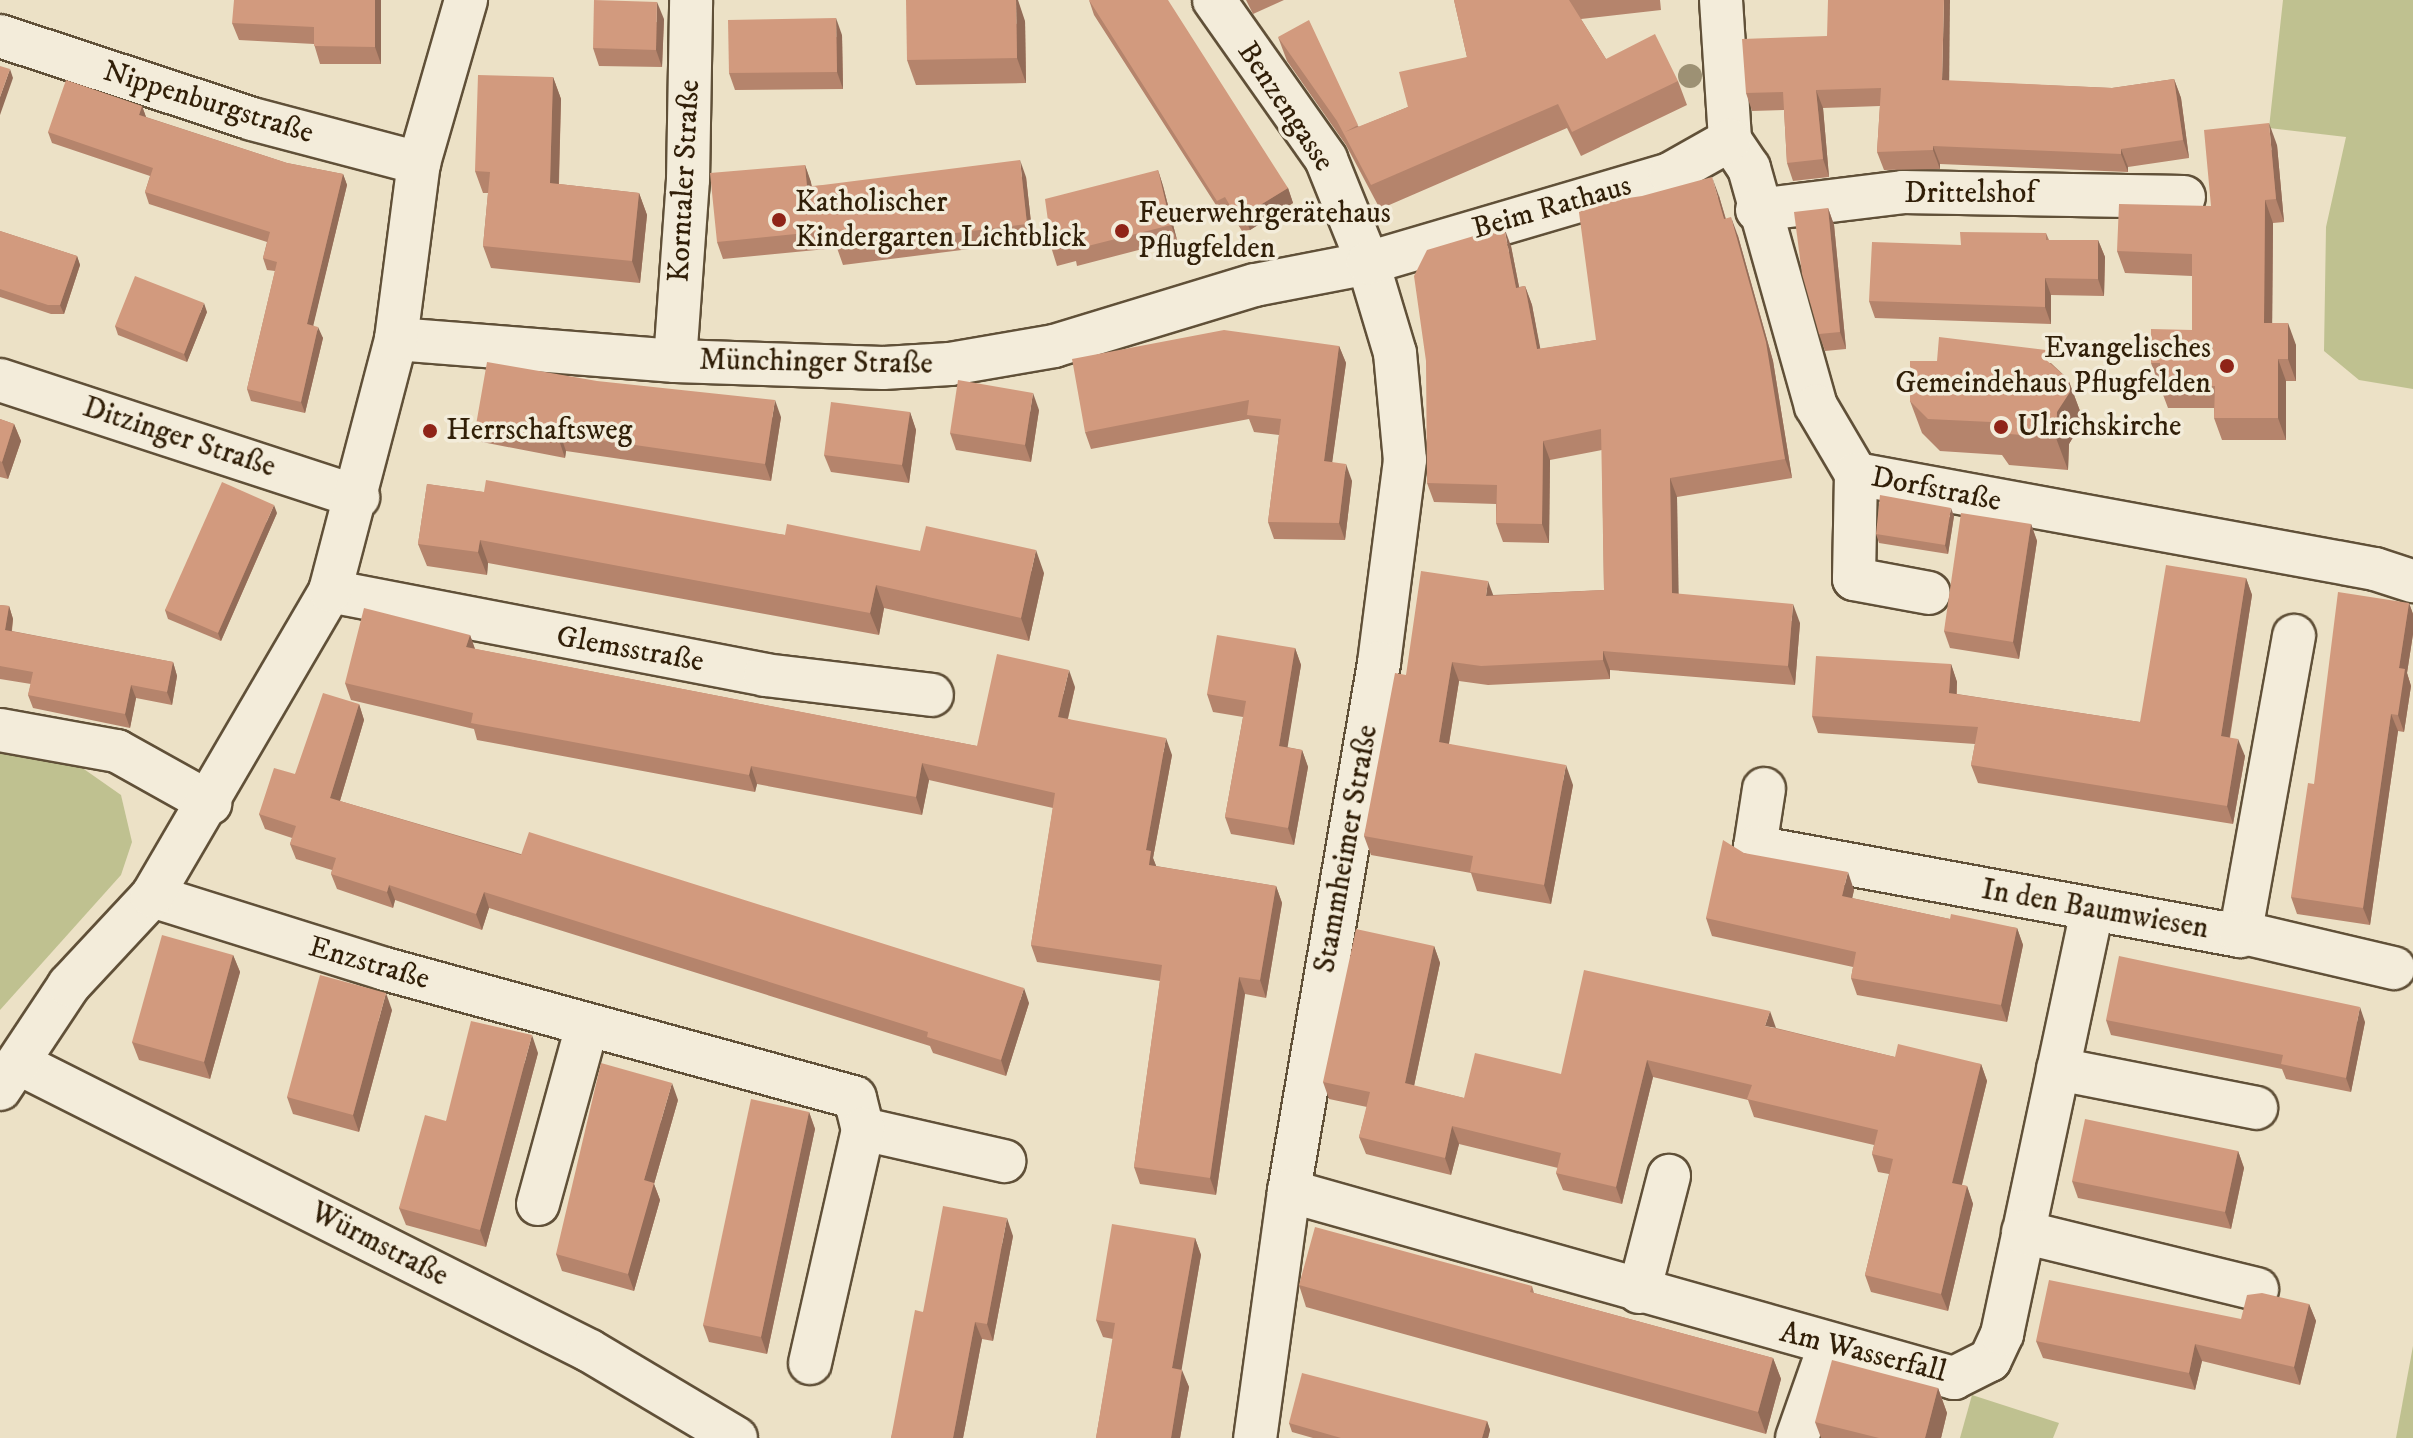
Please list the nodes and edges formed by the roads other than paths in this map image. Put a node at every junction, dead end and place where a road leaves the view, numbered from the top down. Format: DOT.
graph roads {
  1 [pos="466,0"];
  2 [pos="691,0"];
  3 [pos="725,0"];
  4 [pos="1214,0"];
  5 [pos="1721,0"];
  6 [pos="0,36"];
  7 [pos="1730,140"];
  8 [pos="419,163"];
  9 [pos="2184,197"];
  10 [pos="1757,210"];
  11 [pos="1368,263"];
  12 [pos="396,339"];
  13 [pos="675,361"];
  14 [pos="0,380"];
  15 [pos="1856,474"];
  16 [pos="358,497"];
  17 [pos="2413,581"];
  18 [pos="330,591"];
  19 [pos="1929,593"];
  20 [pos="2294,636"];
  21 [pos="932,695"];
  22 [pos="0,730"];
  23 [pos="1764,789"];
  24 [pos="210,803"];
  25 [pos="152,896"];
  26 [pos="2092,909"];
  27 [pos="2240,932"];
  28 [pos="2394,968"];
  29 [pos="587,1026"];
  30 [pos="2058,1069"];
  31 [pos="9,1076"];
  32 [pos="2256,1108"];
  33 [pos="863,1129"];
  34 [pos="1004,1161"];
  35 [pos="1669,1176"];
  36 [pos="1289,1191"];
  37 [pos="538,1204"];
  38 [pos="2023,1232"];
  39 [pos="2257,1289"];
  40 [pos="1639,1292"];
  41 [pos="1829,1347"];
  42 [pos="810,1363"];
  43 [pos="736,1438"];
  44 [pos="1255,1438"];
  45 [pos="1797,1438"];
  1 -- 8 [label="street"];
  2 -- 3 [label="street"];
  2 -- 13 [label="street, Korntaler Straße"];
  4 -- 11 [label="street, Benzengasse"];
  5 -- 7 [label="street, Dorfstraße"];
  6 -- 8 [label="street, Nippenburgstraße"];
  7 -- 10 [label="street, Dorfstraße"];
  7 -- 11 [label="street, Beim Rathaus"];
  8 -- 12 [label="street"];
  9 -- 10 [label="street, Drittelshof"];
  10 -- 15 [label="street, Dorfstraße"];
  11 -- 13 [label="street, Münchinger Straße"];
  11 -- 36 [label="street, Stammheimer Straße"];
  12 -- 13 [label="street, Münchinger Straße"];
  12 -- 16 [label="street"];
  14 -- 16 [label="street, Ditzinger Straße"];
  15 -- 17 [label="street, Dorfstraße"];
  15 -- 19 [label="street"];
  16 -- 18 [label="street"];
  18 -- 21 [label="street, Glemsstraße"];
  18 -- 24 [label="street"];
  20 -- 27 [label="street, In den Baumwiesen"];
  22 -- 24 [label="street"];
  23 -- 26 [label="street, In den Baumwiesen"];
  24 -- 25 [label="street"];
  25 -- 29 [label="street, Enzstraße"];
  25 -- 31 [label="street"];
  26 -- 27 [label="street, In den Baumwiesen"];
  26 -- 30 [label="street, Am Wasserfall"];
  27 -- 28 [label="street"];
  29 -- 33 [label="street, Enzstraße"];
  29 -- 37 [label="street"];
  30 -- 32 [label="street"];
  30 -- 38 [label="street, Am Wasserfall"];
  31 -- 43 [label="street, Würmstraße"];
  33 -- 34 [label="street"];
  33 -- 42 [label="street"];
  35 -- 40 [label="street"];
  36 -- 40 [label="street, Am Wasserfall"];
  36 -- 44 [label="street, Stammheimer Straße"];
  38 -- 39 [label="street"];
  38 -- 41 [label="street, Am Wasserfall"];
  40 -- 41 [label="street, Am Wasserfall"];
  41 -- 45 [label="street"];
}
